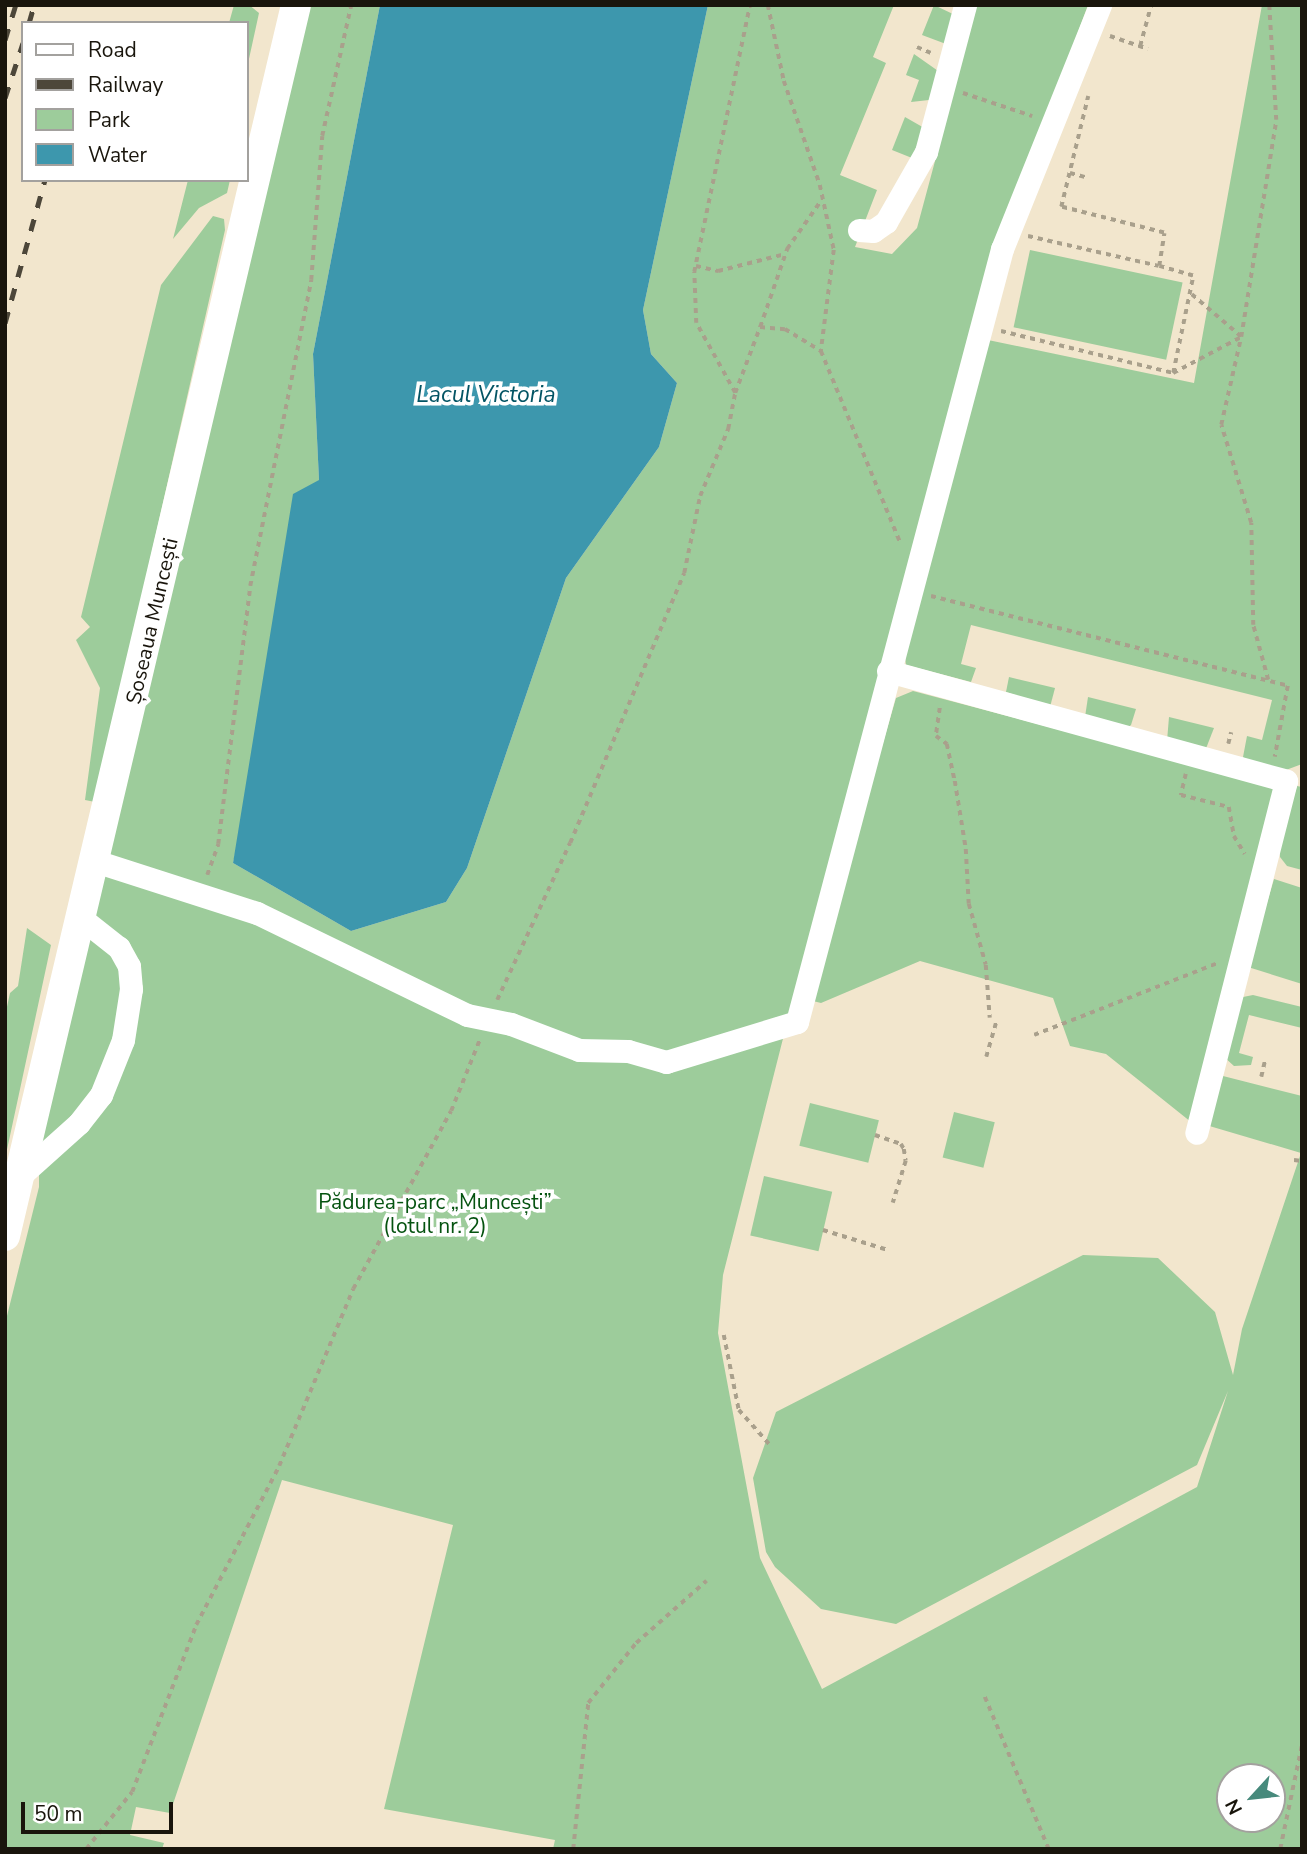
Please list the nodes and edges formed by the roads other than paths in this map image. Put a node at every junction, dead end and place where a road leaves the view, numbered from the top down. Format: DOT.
graph roads {
  1 [pos="296,5"];
  2 [pos="965,5"];
  3 [pos="1100,5"];
  4 [pos="859,230"];
  5 [pos="888,671"];
  6 [pos="95,861"];
  7 [pos="81,918"];
  8 [pos="1196,1133"];
  9 [pos="20,1176"];
  10 [pos="5,1236"];
  1 -- 6 [label="main road, Șoseaua Muncești"];
  2 -- 4 [label="lane"];
  3 -- 5 [label="lane"];
  5 -- 6 [label="lane"];
  5 -- 8 [label="lane"];
  6 -- 7 [label="main road, Șoseaua Muncești"];
  7 -- 9 [label="main road, Șoseaua Muncești"];
  7 -- 9 [label="lane"];
  9 -- 10 [label="main road, Șoseaua Muncești"];
}
